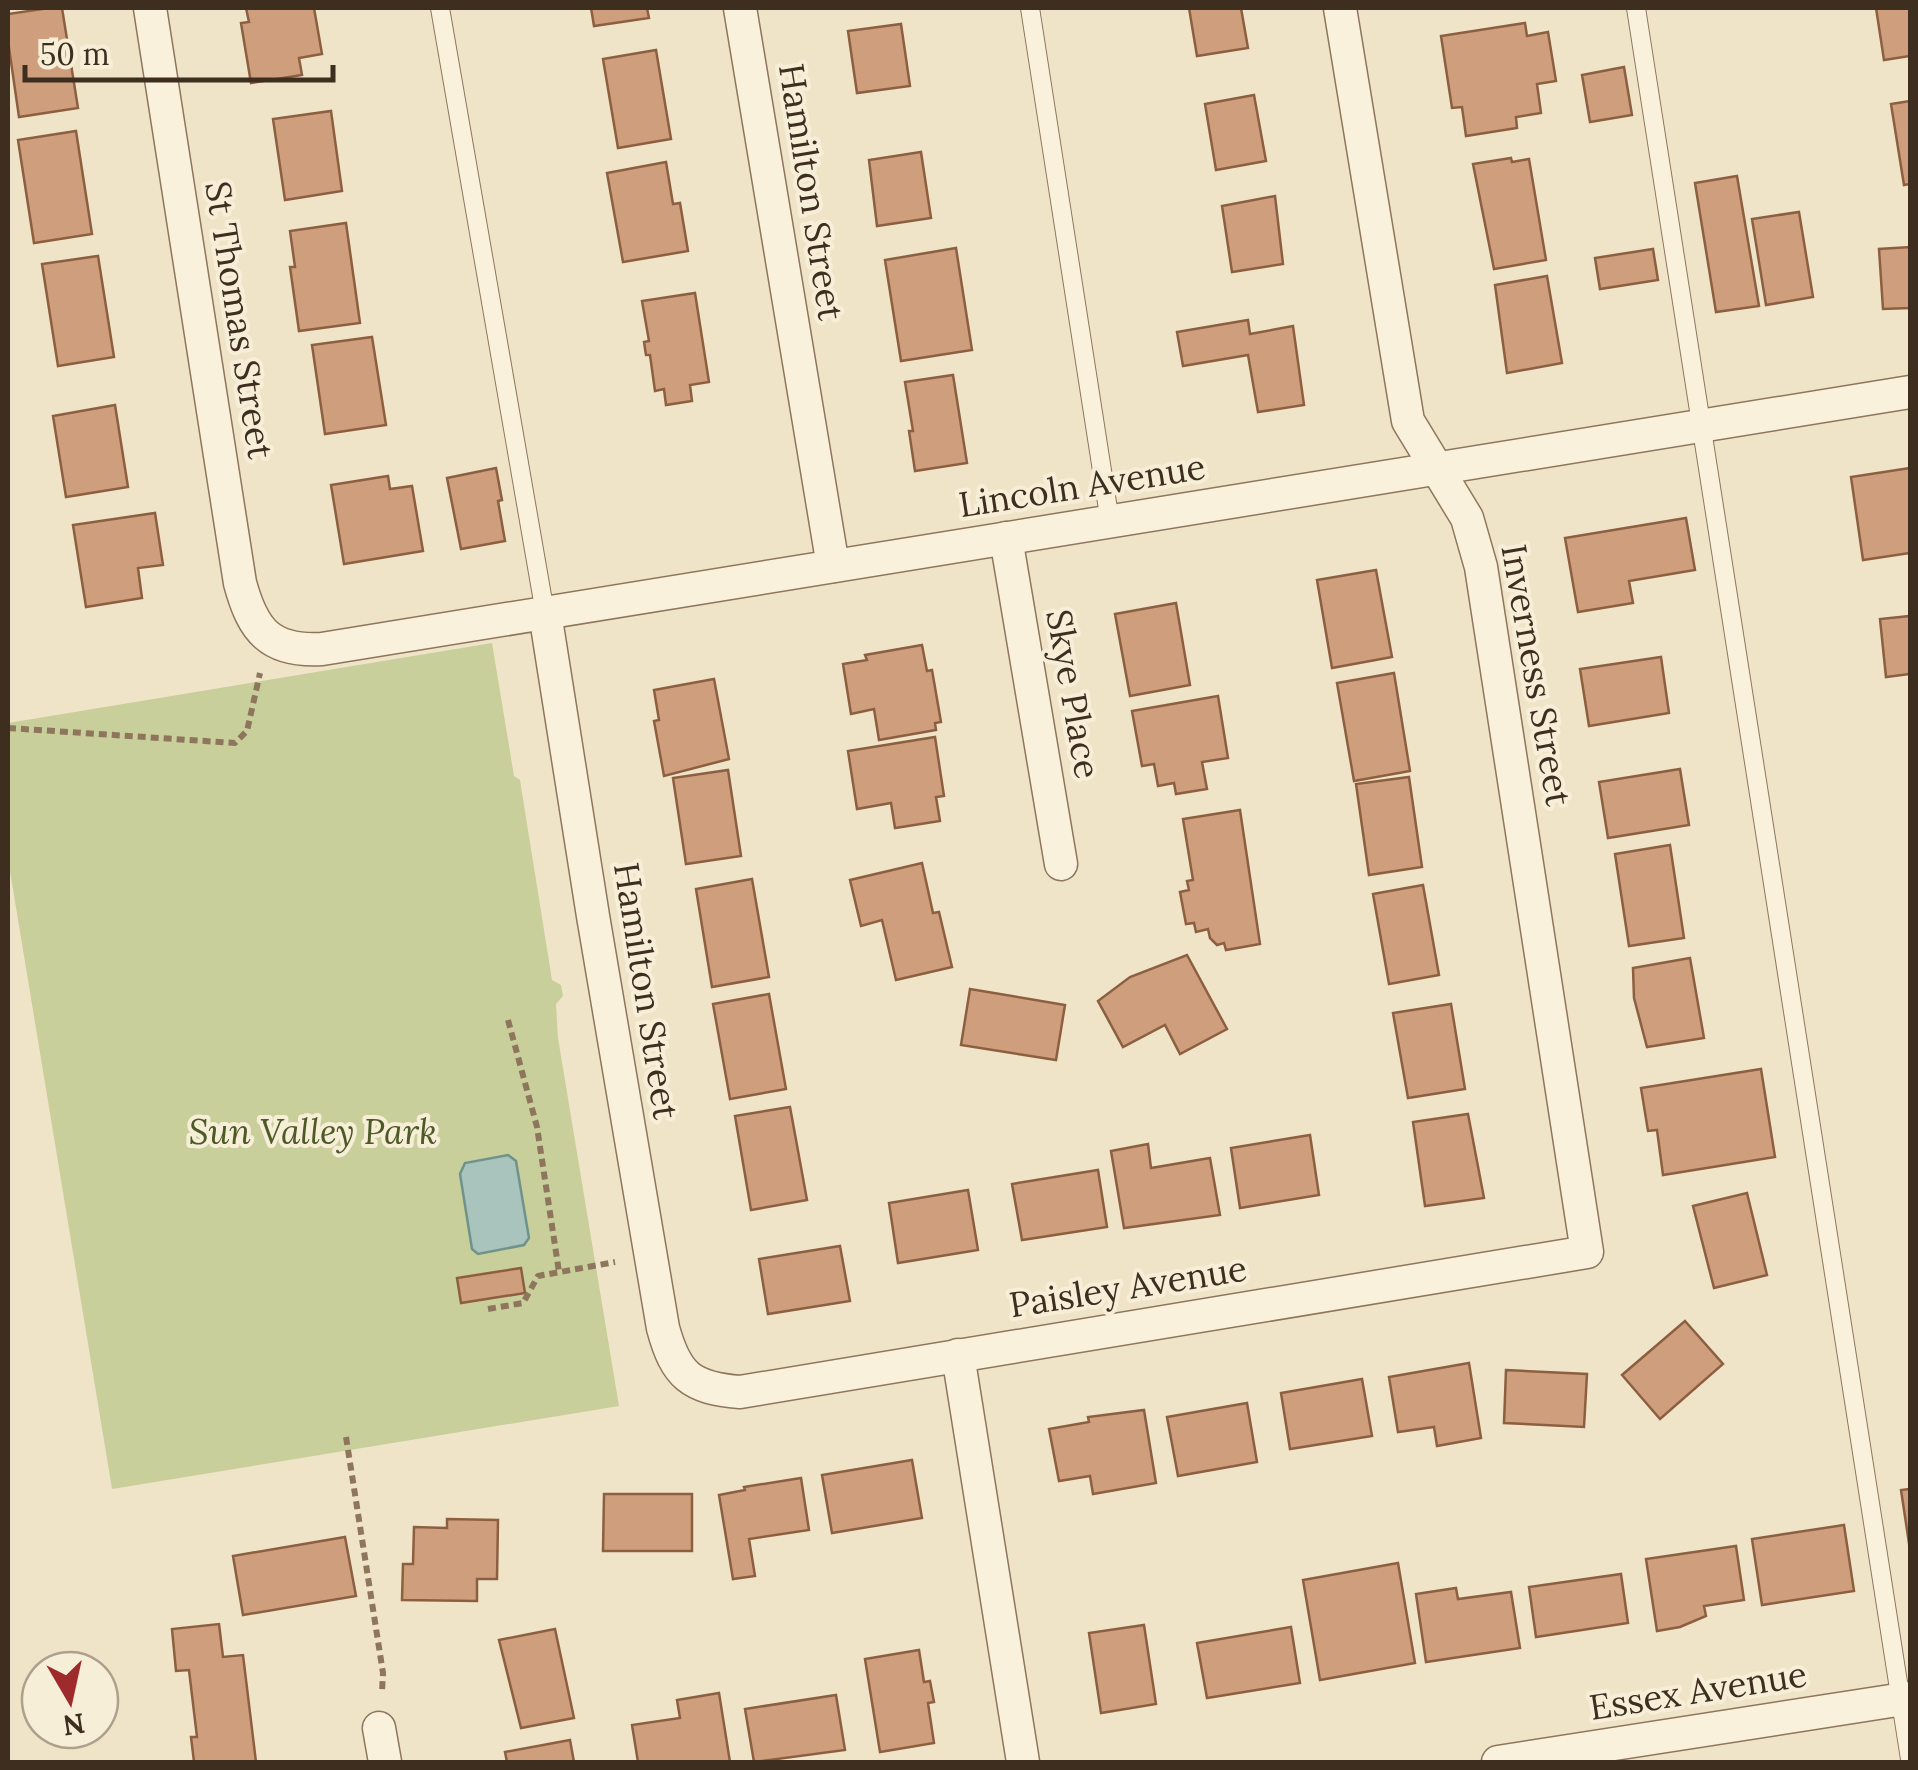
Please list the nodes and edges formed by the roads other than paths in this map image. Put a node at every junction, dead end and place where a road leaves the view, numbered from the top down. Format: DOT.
graph roads {
  1 [pos="150,8"];
  2 [pos="440,8"];
  3 [pos="740,8"];
  4 [pos="1030,8"];
  5 [pos="1340,8"];
  6 [pos="1636,8"];
  7 [pos="1910,392"];
  8 [pos="1704,425"];
  9 [pos="1438,470"];
  10 [pos="1110,522"];
  11 [pos="1006,538"];
  12 [pos="833,566"];
  13 [pos="545,614"];
  14 [pos="269,638"];
  15 [pos="1061,864"];
  16 [pos="1587,1252"];
  17 [pos="958,1355"];
  18 [pos="685,1377"];
  19 [pos="1906,1699"];
  20 [pos="379,1728"];
  21 [pos="1612,1754"];
  22 [pos="1910,1758"];
  23 [pos="385,1762"];
  24 [pos="1024,1762"];
  25 [pos="1498,1762"];
  1 -- 14 [label="street, St Thomas Street"];
  2 -- 13 [label="lane"];
  3 -- 12 [label="street, Hamilton Street"];
  4 -- 10 [label="lane"];
  5 -- 9 [label="street, Inverness Street"];
  6 -- 8 [label="lane"];
  7 -- 8 [label="street, Lincoln Avenue"];
  8 -- 9 [label="street, Lincoln Avenue"];
  8 -- 19 [label="lane"];
  9 -- 10 [label="street, Lincoln Avenue"];
  9 -- 16 [label="street, Inverness Street"];
  10 -- 11 [label="street, Lincoln Avenue"];
  11 -- 12 [label="street, Lincoln Avenue"];
  11 -- 15 [label="street, Skye Place"];
  12 -- 13 [label="street, Lincoln Avenue"];
  13 -- 14 [label="street, Lincoln Avenue"];
  13 -- 18 [label="street, Hamilton Street"];
  16 -- 17 [label="street, Paisley Avenue"];
  17 -- 18 [label="street, Paisley Avenue"];
  17 -- 24 [label="street"];
  19 -- 21 [label="street, Essex Avenue"];
  19 -- 22 [label="lane"];
  20 -- 23 [label="street"];
  21 -- 25 [label="street, Essex Avenue"];
}
